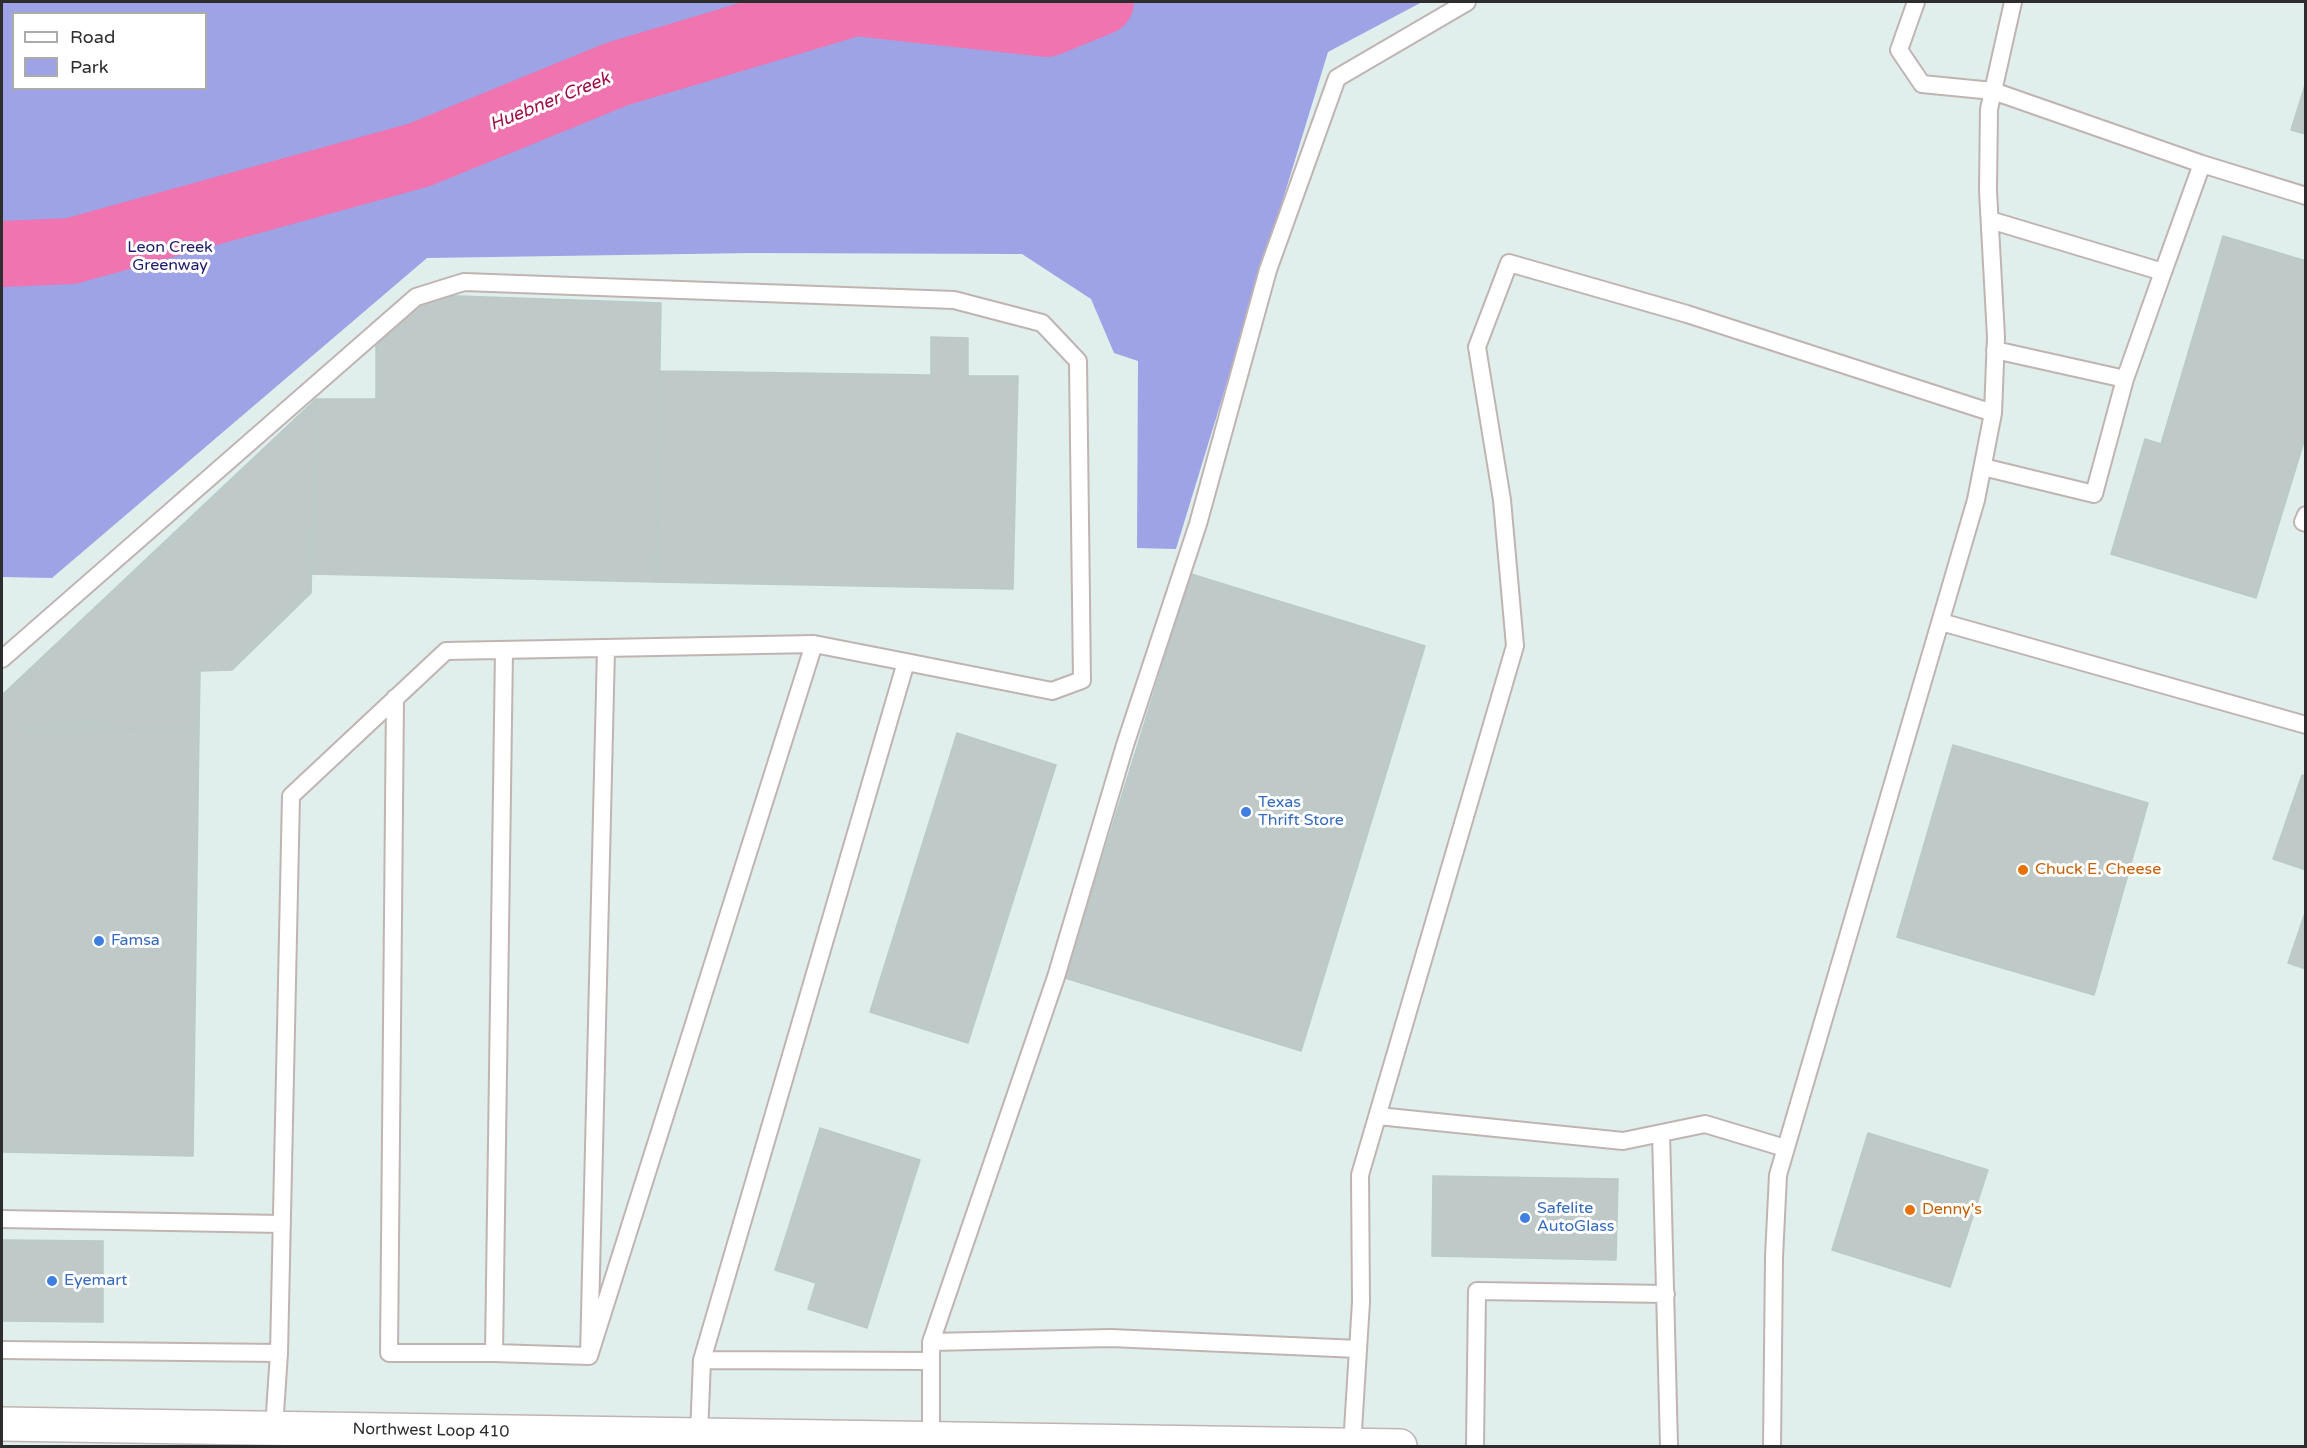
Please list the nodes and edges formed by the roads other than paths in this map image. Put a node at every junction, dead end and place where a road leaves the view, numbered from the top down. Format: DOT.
graph roads {
  1 [pos="1467,2"];
  2 [pos="1916,2"];
  3 [pos="2013,2"];
  4 [pos="1993,91"];
  5 [pos="2202,164"];
  6 [pos="2306,196"];
  7 [pos="1990,220"];
  8 [pos="2163,272"];
  9 [pos="1995,350"];
  10 [pos="2125,379"];
  11 [pos="1993,413"];
  12 [pos="1983,467"];
  13 [pos="2306,515"];
  14 [pos="2306,523"];
  15 [pos="1941,622"];
  16 [pos="814,644"];
  17 [pos="606,648"];
  18 [pos="504,650"];
  19 [pos="2,659"];
  20 [pos="906,662"];
  21 [pos="396,698"];
  22 [pos="2306,725"];
  23 [pos="1378,1116"];
  24 [pos="1661,1133"];
  25 [pos="1785,1148"];
  26 [pos="2,1219"];
  27 [pos="282,1224"];
  28 [pos="1666,1294"];
  29 [pos="931,1342"];
  30 [pos="1358,1349"];
  31 [pos="2,1350"];
  32 [pos="279,1353"];
  33 [pos="494,1353"];
  34 [pos="589,1356"];
  35 [pos="702,1360"];
  36 [pos="931,1361"];
  37 [pos="2,1424"];
  38 [pos="274,1428"];
  39 [pos="699,1435"];
  40 [pos="931,1439"];
  41 [pos="1352,1446"];
  42 [pos="1400,1446"];
  43 [pos="1475,1446"];
  44 [pos="1670,1446"];
  45 [pos="1772,1446"];
  1 -- 29 [label="lane"];
  2 -- 4 [label="lane"];
  3 -- 4 [label="lane"];
  4 -- 5 [label="lane"];
  4 -- 7 [label="lane"];
  5 -- 6 [label="lane"];
  5 -- 8 [label="lane"];
  7 -- 8 [label="lane"];
  7 -- 9 [label="lane"];
  8 -- 10 [label="lane"];
  9 -- 10 [label="lane"];
  9 -- 11 [label="lane"];
  10 -- 12 [label="lane"];
  11 -- 12 [label="lane"];
  11 -- 23 [label="lane"];
  12 -- 15 [label="lane"];
  13 -- 14 [label="lane"];
  15 -- 22 [label="lane"];
  15 -- 25 [label="lane"];
  16 -- 17 [label="lane"];
  16 -- 20 [label="lane"];
  16 -- 34 [label="lane"];
  17 -- 18 [label="lane"];
  17 -- 34 [label="lane"];
  18 -- 21 [label="lane"];
  18 -- 33 [label="lane"];
  19 -- 20 [label="lane"];
  20 -- 35 [label="lane"];
  21 -- 27 [label="lane"];
  21 -- 33 [label="lane"];
  23 -- 24 [label="lane"];
  23 -- 30 [label="lane"];
  24 -- 25 [label="lane"];
  24 -- 28 [label="lane"];
  25 -- 45 [label="lane"];
  26 -- 27 [label="lane"];
  27 -- 32 [label="lane"];
  28 -- 43 [label="lane"];
  28 -- 44 [label="lane"];
  29 -- 30 [label="lane"];
  29 -- 36 [label="lane"];
  30 -- 41 [label="lane"];
  31 -- 32 [label="lane"];
  32 -- 38 [label="lane"];
  33 -- 34 [label="lane"];
  35 -- 36 [label="lane"];
  35 -- 39 [label="lane"];
  36 -- 40 [label="lane"];
  37 -- 38 [label="main road, Northwest Loop 410"];
  38 -- 39 [label="main road, Northwest Loop 410"];
  39 -- 40 [label="main road, Northwest Loop 410"];
  40 -- 41 [label="main road, Northwest Loop 410"];
  41 -- 42 [label="main road, Northwest Loop 410"];
}
